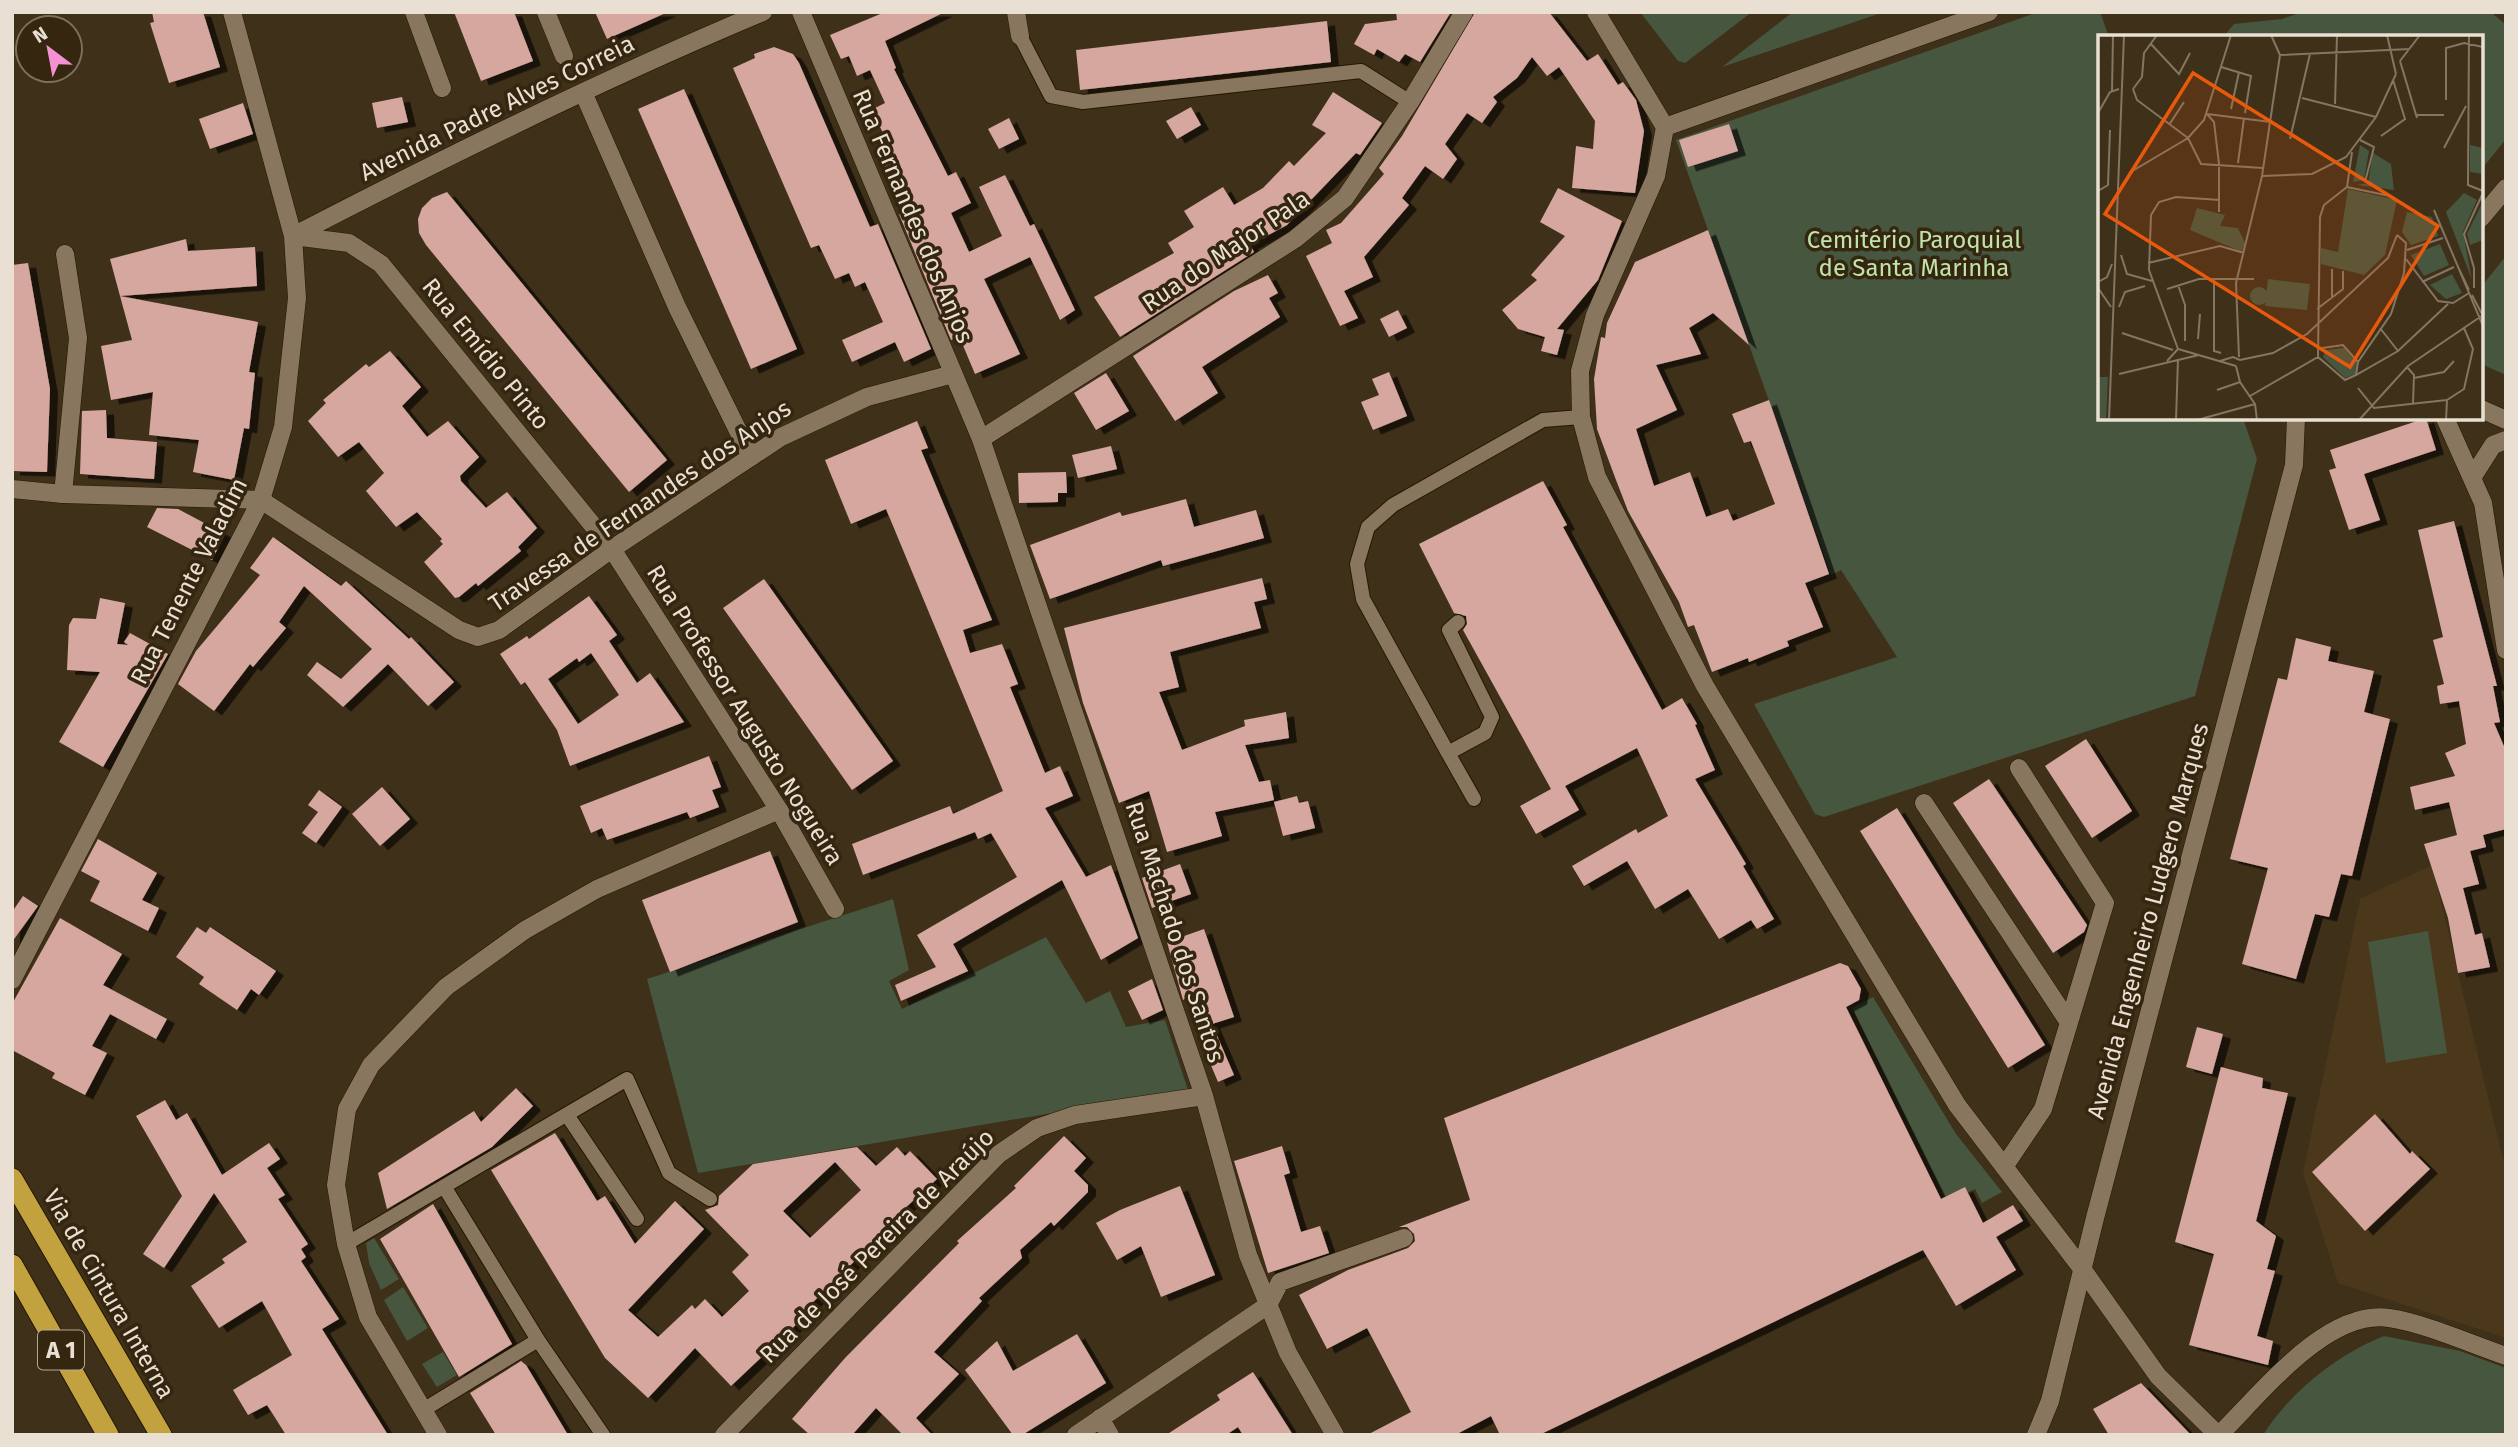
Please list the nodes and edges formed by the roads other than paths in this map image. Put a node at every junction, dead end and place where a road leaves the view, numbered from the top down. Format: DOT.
graph roads {
  1 [pos="232,12"];
  2 [pos="414,12"];
  3 [pos="546,12"];
  4 [pos="763,12"];
  5 [pos="800,12"];
  6 [pos="1016,12"];
  7 [pos="1464,12"];
  8 [pos="1989,12"];
  9 [pos="1597,13"];
  10 [pos="1020,36"];
  11 [pos="564,57"];
  12 [pos="442,88"];
  13 [pos="583,92"];
  14 [pos="1410,102"];
  15 [pos="1665,127"];
  16 [pos="2506,188"];
  17 [pos="2483,216"];
  18 [pos="293,236"];
  19 [pos="65,254"];
  20 [pos="953,374"];
  21 [pos="2483,410"];
  22 [pos="1581,417"];
  23 [pos="2296,420"];
  24 [pos="2446,420"];
  25 [pos="2506,420"];
  26 [pos="981,439"];
  27 [pos="2506,440"];
  28 [pos="751,457"];
  29 [pos="2472,478"];
  30 [pos="12,489"];
  31 [pos="63,494"];
  32 [pos="261,500"];
  33 [pos="612,549"];
  34 [pos="1458,622"];
  35 [pos="2506,650"];
  36 [pos="1448,753"];
  37 [pos="2019,768"];
  38 [pos="1474,799"];
  39 [pos="1924,803"];
  40 [pos="779,810"];
  41 [pos="835,909"];
  42 [pos="12,980"];
  43 [pos="2068,1021"];
  44 [pos="1204,1096"];
  45 [pos="567,1115"];
  46 [pos="2004,1167"];
  47 [pos="12,1179"];
  48 [pos="445,1188"];
  49 [pos="710,1199"];
  50 [pos="638,1219"];
  51 [pos="1404,1238"];
  52 [pos="346,1244"];
  53 [pos="12,1265"];
  54 [pos="2083,1270"];
  55 [pos="1268,1305"];
  56 [pos="538,1340"];
  57 [pos="2506,1356"];
  58 [pos="423,1410"];
  59 [pos="1100,1418"];
  60 [pos="108,1435"];
  61 [pos="160,1435"];
  62 [pos="438,1435"];
  63 [pos="603,1435"];
  64 [pos="724,1435"];
  65 [pos="1076,1435"];
  66 [pos="1110,1435"];
  67 [pos="1335,1435"];
  68 [pos="2036,1435"];
  69 [pos="2219,1435"];
  1 -- 18 [label="street, Rua Tenente Valadim"];
  2 -- 12 [label="street"];
  3 -- 11 [label="street"];
  4 -- 13 [label="street, Avenida Padre Alves Correia"];
  5 -- 20 [label="street, Rua Fernandes dos Anjos"];
  6 -- 10 [label="street"];
  7 -- 14 [label="street, Rua do Major Pala"];
  8 -- 15 [label="street"];
  9 -- 15 [label="street"];
  10 -- 14 [label="lane"];
  13 -- 18 [label="street, Avenida Padre Alves Correia"];
  13 -- 28 [label="street"];
  14 -- 26 [label="street, Rua do Major Pala"];
  15 -- 22 [label="street"];
  16 -- 17 [label="street"];
  18 -- 32 [label="street, Rua Tenente Valadim"];
  18 -- 33 [label="street, Rua Emídio Pinto"];
  19 -- 31 [label="street"];
  20 -- 26 [label="street, Rua Fernandes dos Anjos"];
  20 -- 28 [label="street, Travessa de Fernandes dos Anjos"];
  21 -- 25 [label="street"];
  22 -- 36 [label="lane"];
  22 -- 46 [label="street"];
  23 -- 54 [label="street, Avenida Engenheiro Ludgero Marques"];
  24 -- 29 [label="street"];
  26 -- 44 [label="street, Rua Machado dos Santos"];
  27 -- 29 [label="street"];
  28 -- 33 [label="street, Travessa de Fernandes dos Anjos"];
  29 -- 35 [label="street"];
  30 -- 31 [label="street"];
  31 -- 32 [label="street"];
  32 -- 33 [label="street, Travessa de Fernandes dos Anjos"];
  32 -- 42 [label="street, Rua Tenente Valadim"];
  33 -- 40 [label="street, Rua Professor Augusto Nogueira"];
  34 -- 36 [label="lane"];
  36 -- 38 [label="lane"];
  37 -- 43 [label="street"];
  39 -- 43 [label="street"];
  40 -- 41 [label="street, Rua Professor Augusto Nogueira"];
  40 -- 52 [label="street"];
  43 -- 46 [label="street"];
  44 -- 55 [label="street, Rua Machado dos Santos"];
  44 -- 64 [label="street, Rua de José Pereira de Araújo"];
  45 -- 48 [label="lane"];
  45 -- 49 [label="lane"];
  45 -- 50 [label="lane"];
  46 -- 54 [label="street"];
  47 -- 61 [label="highway, Via de Cintura Interna / A 1"];
  48 -- 52 [label="lane"];
  48 -- 56 [label="lane"];
  51 -- 55 [label="street"];
  52 -- 58 [label="street"];
  53 -- 60 [label="highway, A 1"];
  54 -- 68 [label="street, Avenida Engenheiro Ludgero Marques"];
  54 -- 69 [label="street"];
  55 -- 59 [label="street"];
  55 -- 67 [label="street, Rua Machado dos Santos"];
  56 -- 58 [label="lane"];
  56 -- 63 [label="lane"];
  57 -- 69 [label="street"];
  58 -- 62 [label="street"];
  59 -- 65 [label="street"];
  59 -- 66 [label="street"];
}
